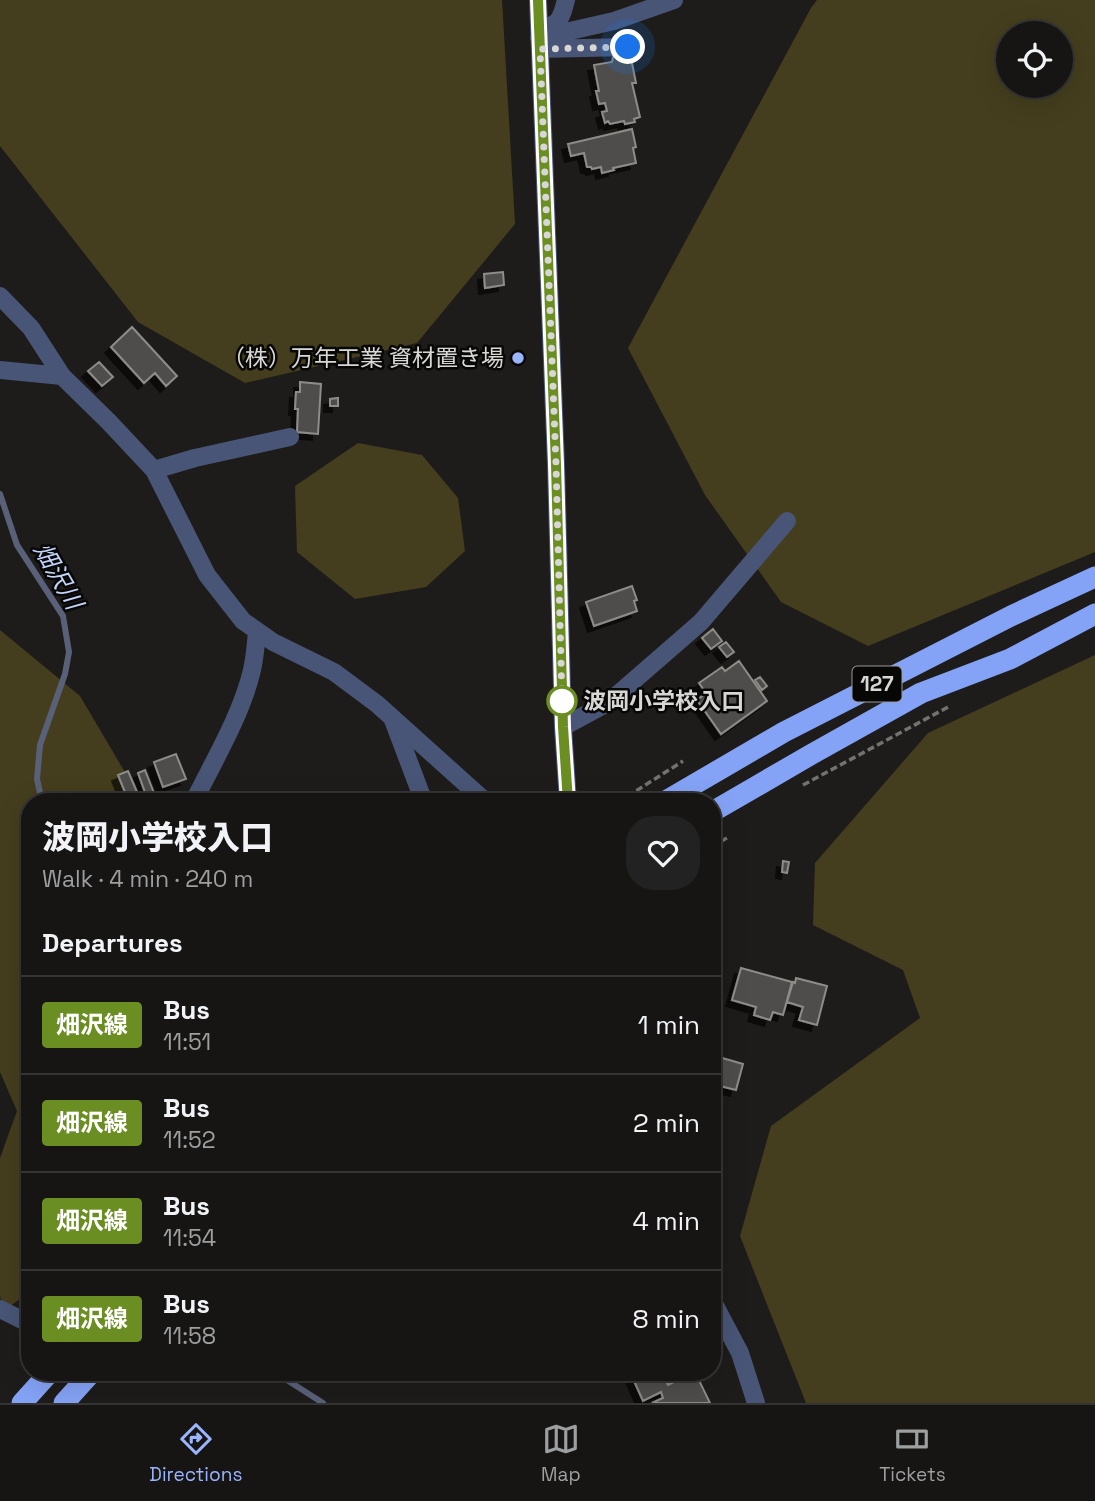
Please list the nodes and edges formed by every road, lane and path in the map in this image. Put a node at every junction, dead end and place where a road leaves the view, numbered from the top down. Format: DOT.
graph roads {
  1 [pos="538,0"];
  2 [pos="566,0"];
  3 [pos="674,0"];
  4 [pos="540,39"];
  5 [pos="628,47"];
  6 [pos="0,296"];
  7 [pos="0,370"];
  8 [pos="61,376"];
  9 [pos="290,437"];
  10 [pos="154,470"];
  11 [pos="787,521"];
  12 [pos="1095,577"];
  13 [pos="1095,614"];
  14 [pos="257,631"];
  15 [pos="959,701"];
  16 [pos="392,717"];
  17 [pos="563,727"];
  18 [pos="683,761"];
  19 [pos="793,791"];
  20 [pos="198,793"];
  21 [pos="421,793"];
  22 [pos="476,793"];
  23 [pos="567,793"];
  24 [pos="633,793"];
  25 [pos="679,793"];
  26 [pos="721,819"];
  27 [pos="730,836"];
  28 [pos="721,842"];
  29 [pos="0,1309"];
  30 [pos="721,1317"];
  31 [pos="21,1320"];
  32 [pos="42,1381"];
  33 [pos="84,1381"];
  34 [pos="22,1403"];
  35 [pos="64,1403"];
  36 [pos="756,1403"];
  1 -- 4 [label="street"];
  2 -- 4 [label="street"];
  3 -- 4 [label="street"];
  4 -- 5 [label="street"];
  4 -- 17 [label="street"];
  6 -- 8 [label="street"];
  7 -- 8 [label="street"];
  8 -- 10 [label="street"];
  9 -- 10 [label="street"];
  10 -- 14 [label="street"];
  11 -- 17 [label="street"];
  12 -- 25 [label="highway, 127"];
  13 -- 26 [label="highway, 127"];
  14 -- 16 [label="street"];
  14 -- 20 [label="street"];
  15 -- 19 [label="path"];
  16 -- 21 [label="street"];
  16 -- 22 [label="street"];
  17 -- 23 [label="street"];
  18 -- 24 [label="path"];
  27 -- 28 [label="path"];
  29 -- 31 [label="street"];
  30 -- 36 [label="street"];
  32 -- 34 [label="highway"];
  33 -- 35 [label="highway"];
}
